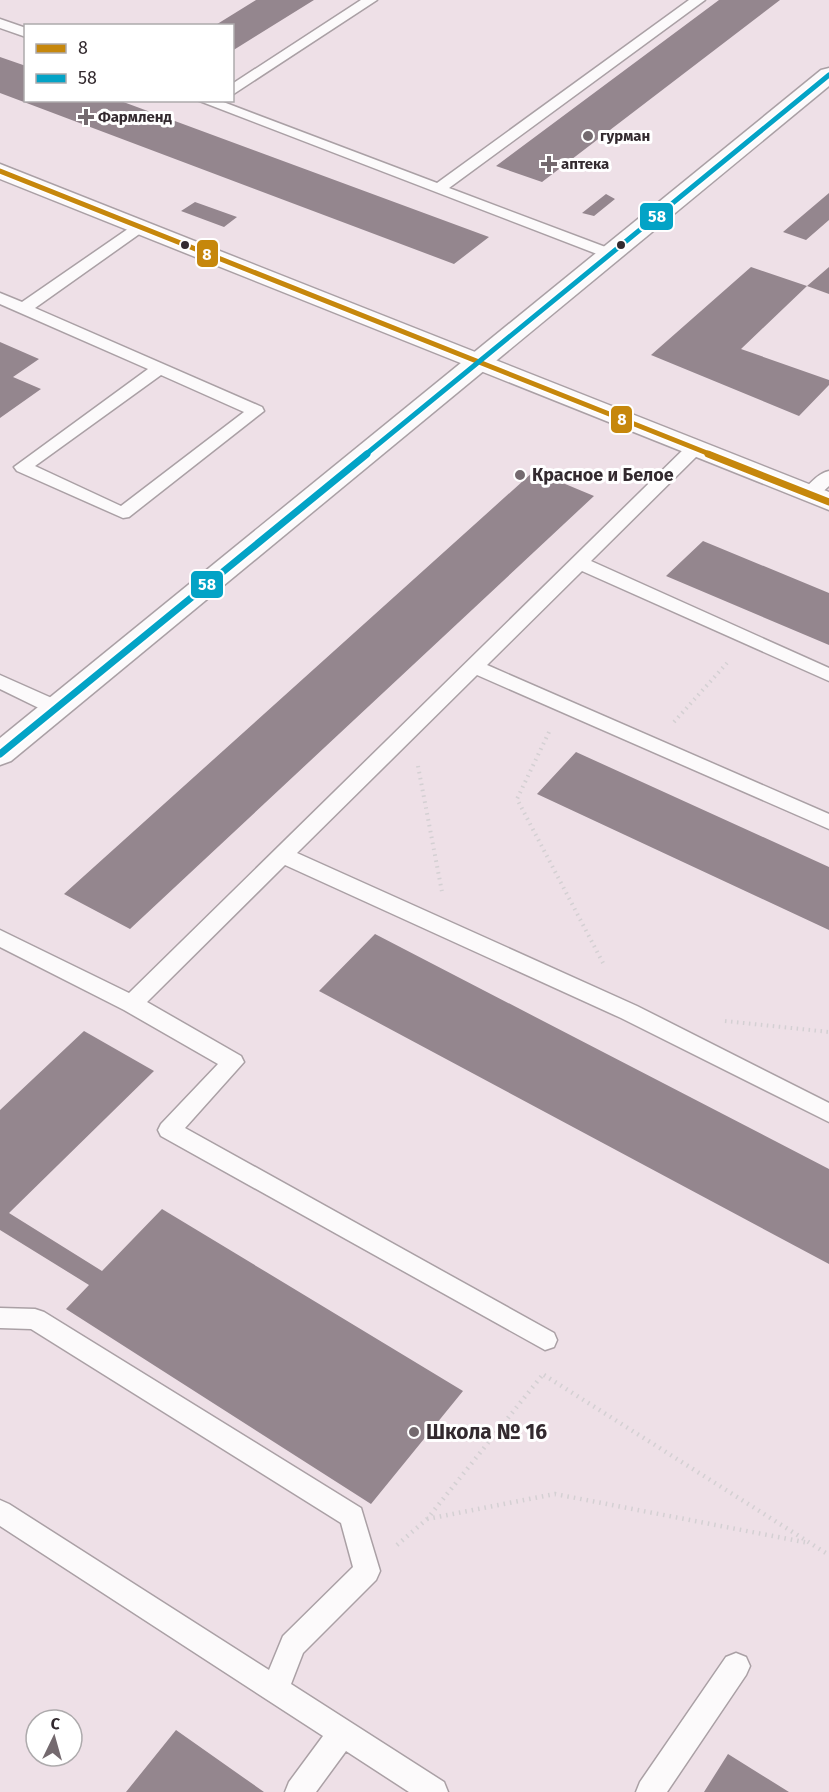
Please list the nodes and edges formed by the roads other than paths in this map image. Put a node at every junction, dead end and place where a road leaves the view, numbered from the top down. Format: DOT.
graph roads {
  1 [pos="370,0"];
  2 [pos="698,0"];
  3 [pos="0,23"];
  4 [pos="24,32"];
  5 [pos="828,78"];
  6 [pos="234,90"];
  7 [pos="212,102"];
  8 [pos="0,171"];
  9 [pos="438,189"];
  10 [pos="140,228"];
  11 [pos="610,254"];
  12 [pos="0,298"];
  13 [pos="24,308"];
  14 [pos="478,362"];
  15 [pos="159,369"];
  16 [pos="695,448"];
  17 [pos="829,476"];
  18 [pos="820,498"];
  19 [pos="578,562"];
  20 [pos="473,666"];
  21 [pos="829,675"];
  22 [pos="0,681"];
  23 [pos="56,708"];
  24 [pos="0,754"];
  25 [pos="829,822"];
  26 [pos="282,855"];
  27 [pos="0,938"];
  28 [pos="132,1004"];
  29 [pos="829,1113"];
  30 [pos="0,1318"];
  31 [pos="545,1340"];
  32 [pos="0,1512"];
  33 [pos="736,1666"];
  34 [pos="275,1690"];
  35 [pos="342,1733"];
  36 [pos="299,1792"];
  37 [pos="434,1792"];
  38 [pos="650,1792"];
  1 -- 6 [label="lane"];
  2 -- 9 [label="lane"];
  3 -- 4 [label="lane"];
  5 -- 11 [label="street"];
  7 -- 9 [label="lane"];
  8 -- 10 [label="street"];
  9 -- 11 [label="lane"];
  10 -- 13 [label="lane"];
  10 -- 14 [label="street"];
  11 -- 14 [label="street"];
  12 -- 13 [label="lane"];
  13 -- 15 [label="lane"];
  14 -- 16 [label="street"];
  14 -- 23 [label="street"];
  15 -- 15 [label="lane"];
  16 -- 18 [label="street"];
  16 -- 19 [label="lane"];
  17 -- 18 [label="lane"];
  19 -- 20 [label="lane"];
  19 -- 21 [label="lane"];
  20 -- 25 [label="lane"];
  20 -- 26 [label="lane"];
  22 -- 23 [label="lane"];
  23 -- 24 [label="street"];
  26 -- 28 [label="lane"];
  26 -- 29 [label="lane"];
  27 -- 28 [label="lane"];
  28 -- 31 [label="lane"];
  30 -- 34 [label="lane"];
  32 -- 34 [label="lane"];
  33 -- 38 [label="lane"];
  34 -- 35 [label="lane"];
  35 -- 36 [label="lane"];
  35 -- 37 [label="lane"];
}
